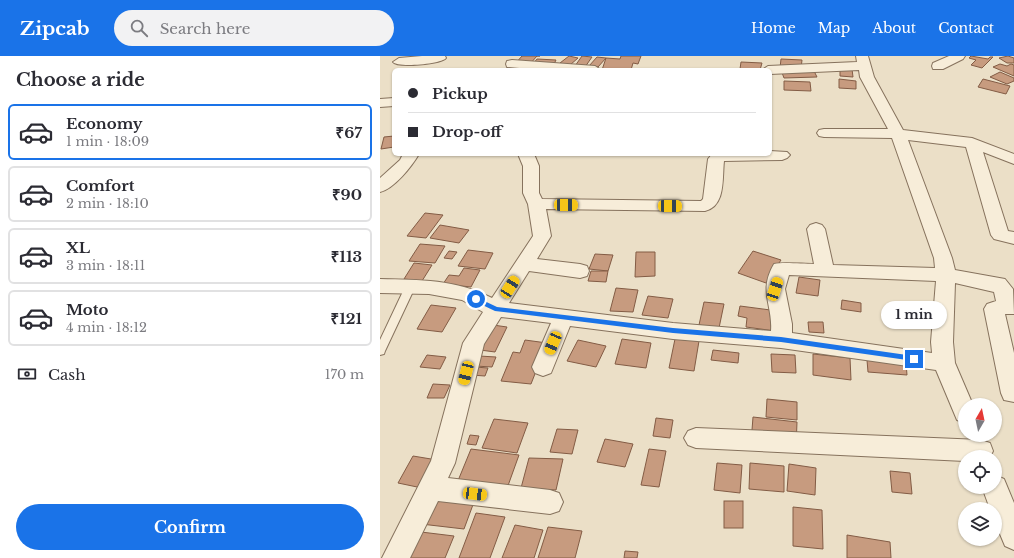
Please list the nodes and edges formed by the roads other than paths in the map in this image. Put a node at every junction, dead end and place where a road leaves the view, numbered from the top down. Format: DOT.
graph roads {
  1 [pos="959,56"];
  2 [pos="439,61"];
  3 [pos="862,61"];
  4 [pos="399,62"];
  5 [pos="512,63"];
  6 [pos="938,66"];
  7 [pos="571,68"];
  8 [pos="772,70"];
  9 [pos="392,102"];
  10 [pos="380,103"];
  11 [pos="824,134"];
  12 [pos="898,134"];
  13 [pos="972,143"];
  14 [pos="772,155"];
  15 [pos="782,155"];
  16 [pos="410,156"];
  17 [pos="527,156"];
  18 [pos="718,156"];
  19 [pos="1014,159"];
  20 [pos="380,186"];
  21 [pos="536,204"];
  22 [pos="816,229"];
  23 [pos="1014,238"];
  24 [pos="524,264"];
  25 [pos="824,271"];
  26 [pos="580,272"];
  27 [pos="946,275"];
  28 [pos="411,285"];
  29 [pos="380,286"];
  30 [pos="1009,297"];
  31 [pos="495,309"];
  32 [pos="563,318"];
  33 [pos="781,340"];
  34 [pos="380,351"];
  35 [pos="944,363"];
  36 [pos="543,367"];
  37 [pos="1012,393"];
  38 [pos="959,398"];
  39 [pos="696,438"];
  40 [pos="980,448"];
  41 [pos="430,488"];
  42 [pos="998,494"];
  43 [pos="550,502"];
  44 [pos="1014,537"];
  45 [pos="396,558"];
  1 -- 6 [label="street"];
  2 -- 4 [label="street"];
  3 -- 8 [label="street"];
  3 -- 12 [label="street"];
  5 -- 7 [label="street"];
  9 -- 10 [label="street"];
  11 -- 12 [label="street"];
  12 -- 13 [label="street"];
  12 -- 27 [label="street"];
  13 -- 19 [label="street"];
  13 -- 23 [label="street"];
  14 -- 15 [label="street"];
  16 -- 20 [label="street"];
  17 -- 21 [label="street"];
  18 -- 21 [label="street"];
  21 -- 24 [label="street"];
  22 -- 25 [label="street"];
  24 -- 26 [label="street"];
  24 -- 31 [label="street"];
  25 -- 27 [label="street"];
  25 -- 33 [label="street"];
  27 -- 30 [label="street"];
  27 -- 35 [label="street"];
  28 -- 29 [label="street"];
  28 -- 31 [label="street"];
  28 -- 34 [label="lane"];
  30 -- 37 [label="street"];
  31 -- 32 [label="street"];
  31 -- 41 [label="street"];
  32 -- 33 [label="street"];
  32 -- 36 [label="street"];
  33 -- 35 [label="street"];
  35 -- 38 [label="street"];
  39 -- 40 [label="street"];
  41 -- 43 [label="street"];
  41 -- 45 [label="street"];
  42 -- 44 [label="street"];
}
